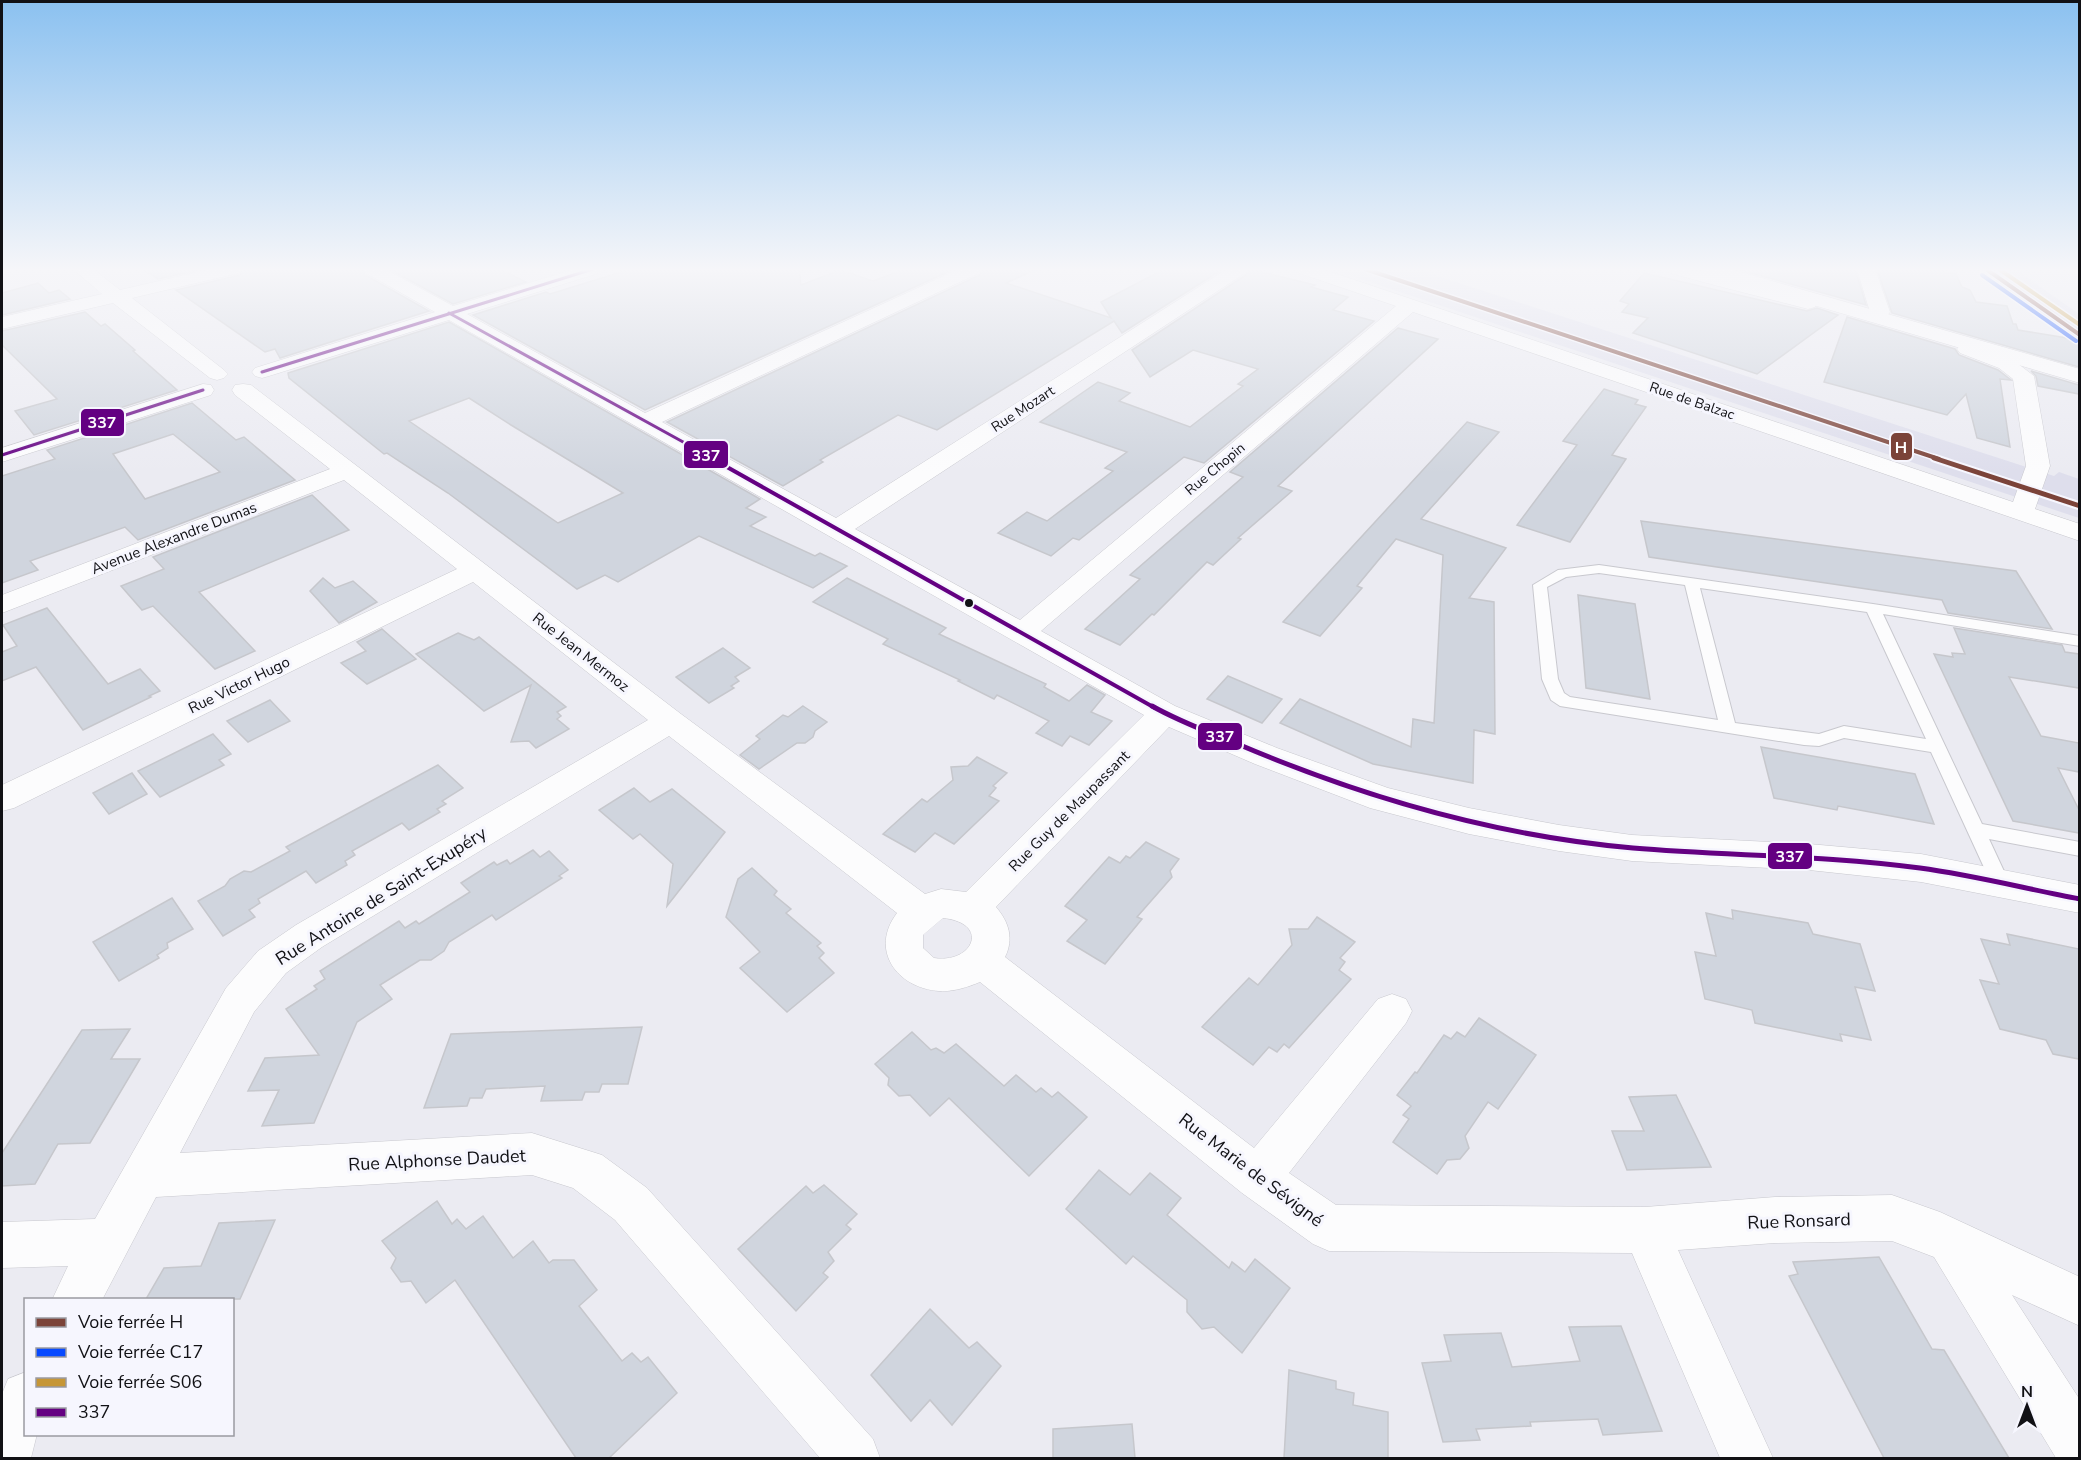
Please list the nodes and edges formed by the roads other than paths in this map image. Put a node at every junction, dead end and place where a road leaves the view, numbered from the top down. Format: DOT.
graph roads {
  1 [pos="176,337"];
  2 [pos="371,337"];
  3 [pos="492,337"];
  4 [pos="826,337"];
  5 [pos="1134,337"];
  6 [pos="1372,337"];
  7 [pos="1508,337"];
  8 [pos="1926,337"];
  9 [pos="1950,337"];
  10 [pos="1968,337"];
  11 [pos="1967,349"];
  12 [pos="2079,374"];
  13 [pos="234,377"];
  14 [pos="2079,383"];
  15 [pos="646,421"];
  16 [pos="2,455"];
  17 [pos="347,471"];
  18 [pos="2021,513"];
  19 [pos="837,529"];
  20 [pos="2079,533"];
  21 [pos="476,570"];
  22 [pos="1691,582"];
  23 [pos="2,605"];
  24 [pos="1873,608"];
  25 [pos="1020,634"];
  26 [pos="2079,641"];
  27 [pos="1164,713"];
  28 [pos="670,721"];
  29 [pos="1728,728"];
  30 [pos="1938,747"];
  31 [pos="2,799"];
  32 [pos="1977,830"];
  33 [pos="2079,849"];
  34 [pos="2000,882"];
  35 [pos="2079,899"];
  36 [pos="974,908"];
  37 [pos="921,911"];
  38 [pos="982,961"];
  39 [pos="1392,1011"];
  40 [pos="144,1176"];
  41 [pos="1258,1178"];
  42 [pos="1645,1230"];
  43 [pos="1950,1240"];
  44 [pos="107,1242"];
  45 [pos="2,1245"];
  46 [pos="77,1298"];
  47 [pos="2079,1302"];
  48 [pos="24,1402"];
  49 [pos="2079,1448"];
  50 [pos="5,1458"];
  51 [pos="854,1458"];
  52 [pos="1747,1458"];
  1 -- 13 [label="street, Rue Jean Mermoz"];
  2 -- 13 [label="street"];
  3 -- 15 [label="street"];
  4 -- 15 [label="street"];
  5 -- 19 [label="street, Rue Mozart"];
  6 -- 25 [label="street, Rue Chopin"];
  7 -- 18 [label="street, Rue de Balzac"];
  8 -- 11 [label="street"];
  9 -- 12 [label="main road"];
  10 -- 12 [label="street"];
  11 -- 14 [label="street"];
  11 -- 18 [label="street"];
  13 -- 16 [label="street"];
  13 -- 17 [label="street, Rue Jean Mermoz"];
  15 -- 19 [label="street"];
  17 -- 21 [label="street, Rue Jean Mermoz"];
  17 -- 23 [label="street, Avenue Alexandre Dumas"];
  18 -- 20 [label="street, Rue de Balzac"];
  19 -- 25 [label="street"];
  21 -- 28 [label="street, Rue Jean Mermoz"];
  21 -- 31 [label="street, Rue Victor Hugo"];
  22 -- 24 [label="lane"];
  22 -- 29 [label="lane"];
  22 -- 29 [label="lane"];
  24 -- 26 [label="lane"];
  24 -- 30 [label="lane"];
  25 -- 27 [label="street"];
  27 -- 34 [label="street"];
  27 -- 36 [label="street, Rue Guy de Maupassant"];
  28 -- 37 [label="street, Rue Jean Mermoz"];
  28 -- 40 [label="street, Rue Antoine de Saint-Exupéry"];
  29 -- 30 [label="lane"];
  30 -- 32 [label="lane"];
  32 -- 33 [label="lane"];
  32 -- 34 [label="lane"];
  34 -- 35 [label="street"];
  36 -- 37 [label="street"];
  36 -- 38 [label="street"];
  37 -- 38 [label="street"];
  38 -- 41 [label="street, Rue Marie de Sévigné"];
  39 -- 41 [label="street"];
  40 -- 44 [label="street, Rue Antoine de Saint-Exupéry"];
  40 -- 51 [label="street, Rue Alphonse Daudet"];
  41 -- 42 [label="street, Rue Marie de Sévigné"];
  42 -- 43 [label="street, Rue Ronsard"];
  42 -- 52 [label="street"];
  43 -- 47 [label="street, Rue Ronsard"];
  43 -- 49 [label="street"];
  44 -- 45 [label="street"];
  44 -- 46 [label="street, Rue Antoine de Saint-Exupéry"];
  48 -- 50 [label="street"];
}
